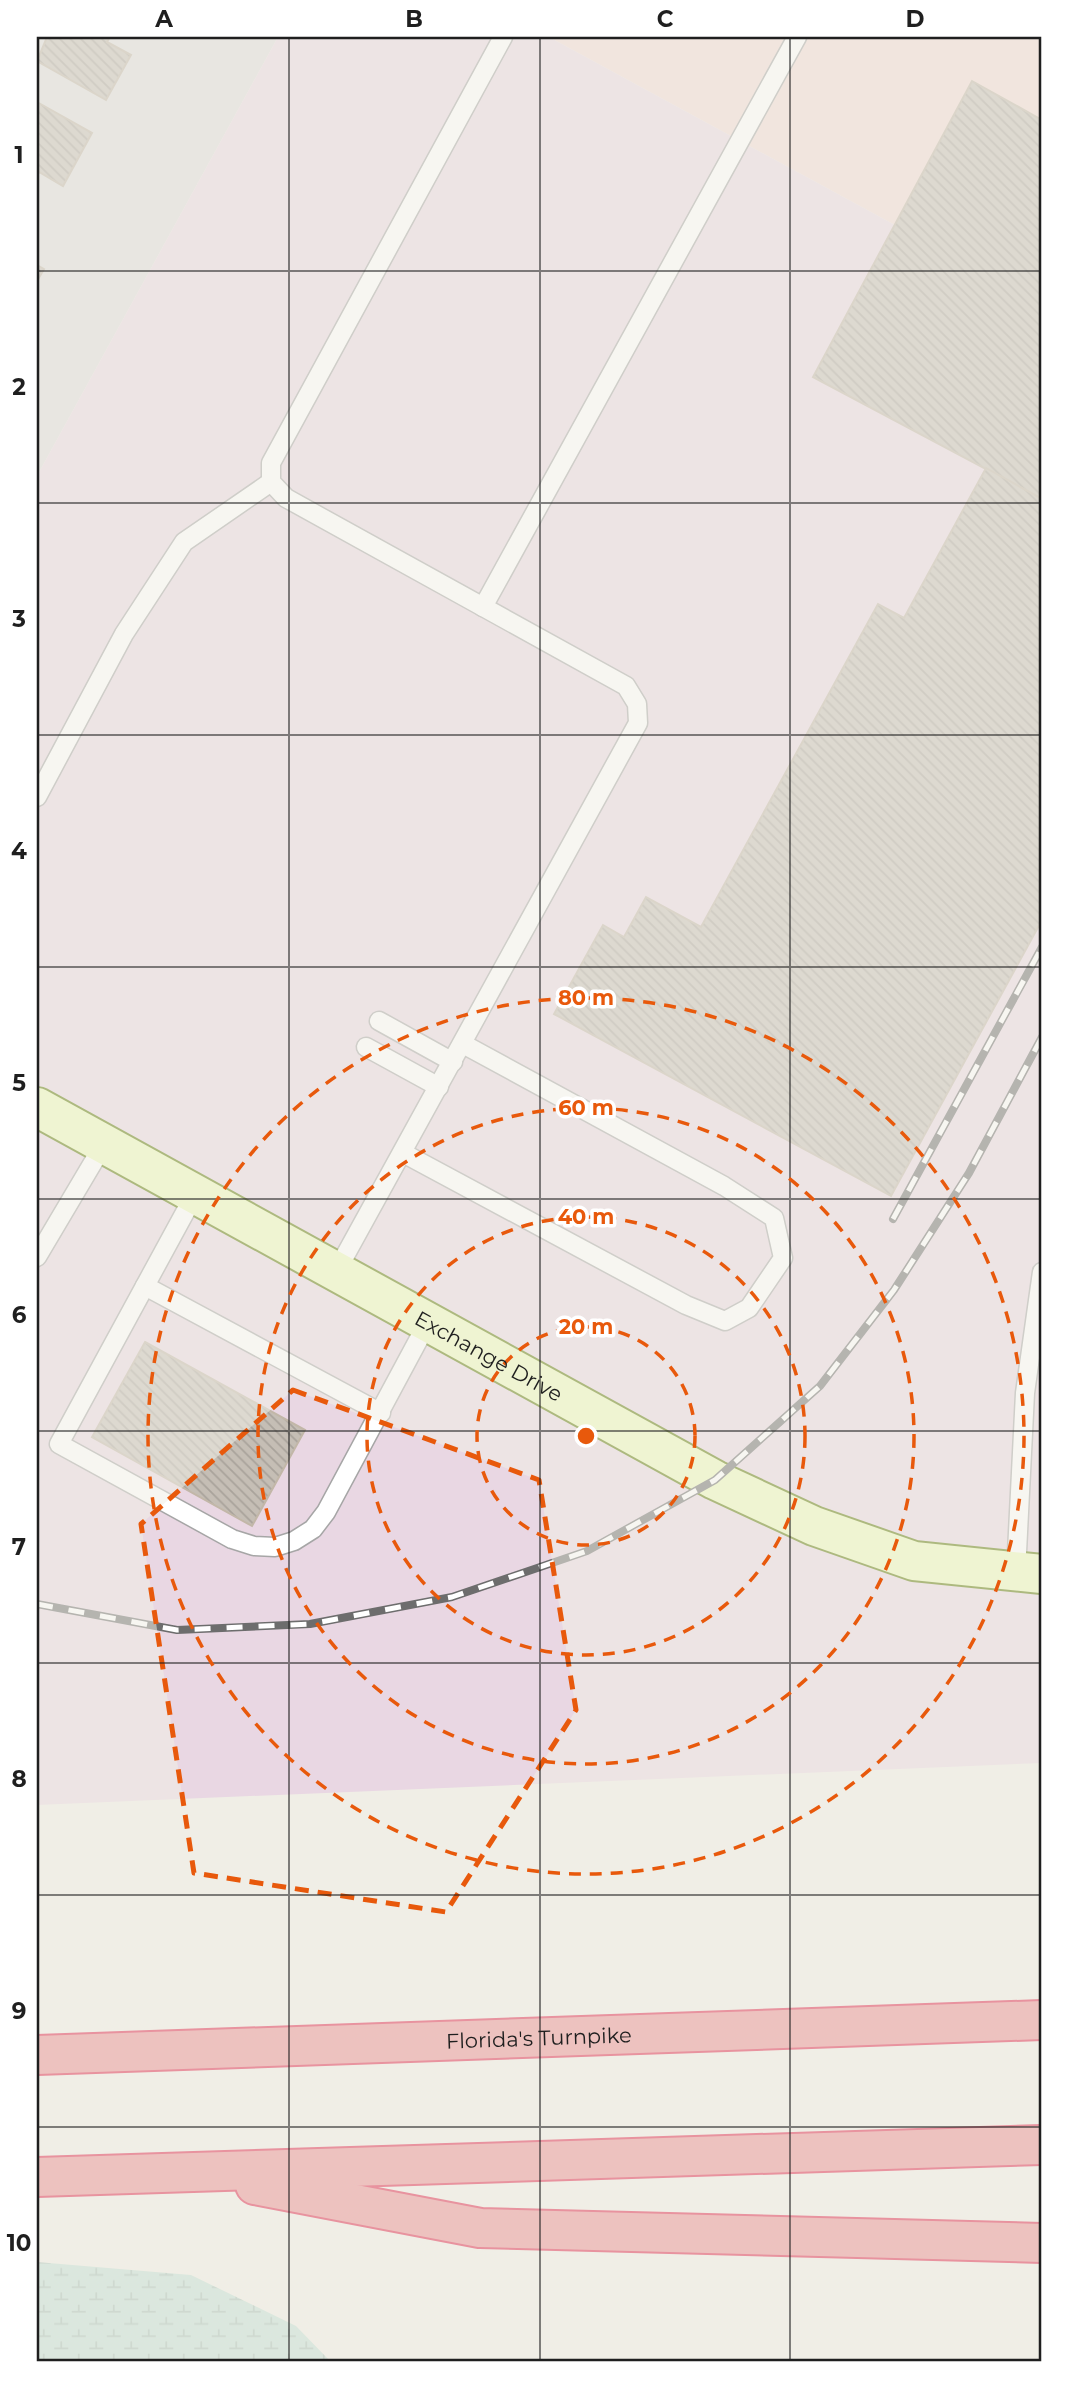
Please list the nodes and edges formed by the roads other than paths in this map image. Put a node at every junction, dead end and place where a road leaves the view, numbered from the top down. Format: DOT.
graph roads {
  1 [pos="503,37"];
  2 [pos="797,37"];
  3 [pos="271,482"];
  4 [pos="483,607"];
  5 [pos="37,797"];
  6 [pos="379,1021"];
  7 [pos="463,1044"];
  8 [pos="366,1047"];
  9 [pos="453,1062"];
  10 [pos="439,1087"];
  11 [pos="37,1107"];
  12 [pos="104,1144"];
  13 [pos="402,1153"];
  14 [pos="195,1194"];
  15 [pos="37,1258"];
  16 [pos="336,1272"];
  17 [pos="1042,1272"];
  18 [pos="145,1286"];
  19 [pos="428,1322"];
  20 [pos="381,1413"];
  21 [pos="1029,1573"];
  22 [pos="1042,2020"];
  23 [pos="37,2055"];
  24 [pos="1042,2145"];
  25 [pos="184,2172"];
  26 [pos="37,2177"];
  27 [pos="1042,2243"];
  1 -- 3 [label="lane"];
  2 -- 4 [label="lane"];
  3 -- 4 [label="lane"];
  3 -- 5 [label="lane"];
  4 -- 7 [label="lane"];
  6 -- 9 [label="lane"];
  7 -- 9 [label="lane"];
  7 -- 13 [label="lane"];
  8 -- 10 [label="lane"];
  9 -- 10 [label="lane"];
  10 -- 13 [label="lane"];
  11 -- 12 [label="street, Exchange Drive"];
  12 -- 14 [label="street, Exchange Drive"];
  12 -- 15 [label="lane"];
  13 -- 16 [label="lane"];
  14 -- 16 [label="street, Exchange Drive"];
  14 -- 18 [label="lane"];
  16 -- 19 [label="street, Exchange Drive"];
  17 -- 21 [label="lane"];
  18 -- 20 [label="lane"];
  18 -- 20 [label="lane"];
  19 -- 20 [label="lane"];
  19 -- 21 [label="street, Exchange Drive"];
  22 -- 23 [label="highway, Florida's Turnpike"];
  24 -- 25 [label="highway"];
  25 -- 26 [label="highway"];
  25 -- 27 [label="highway"];
}
